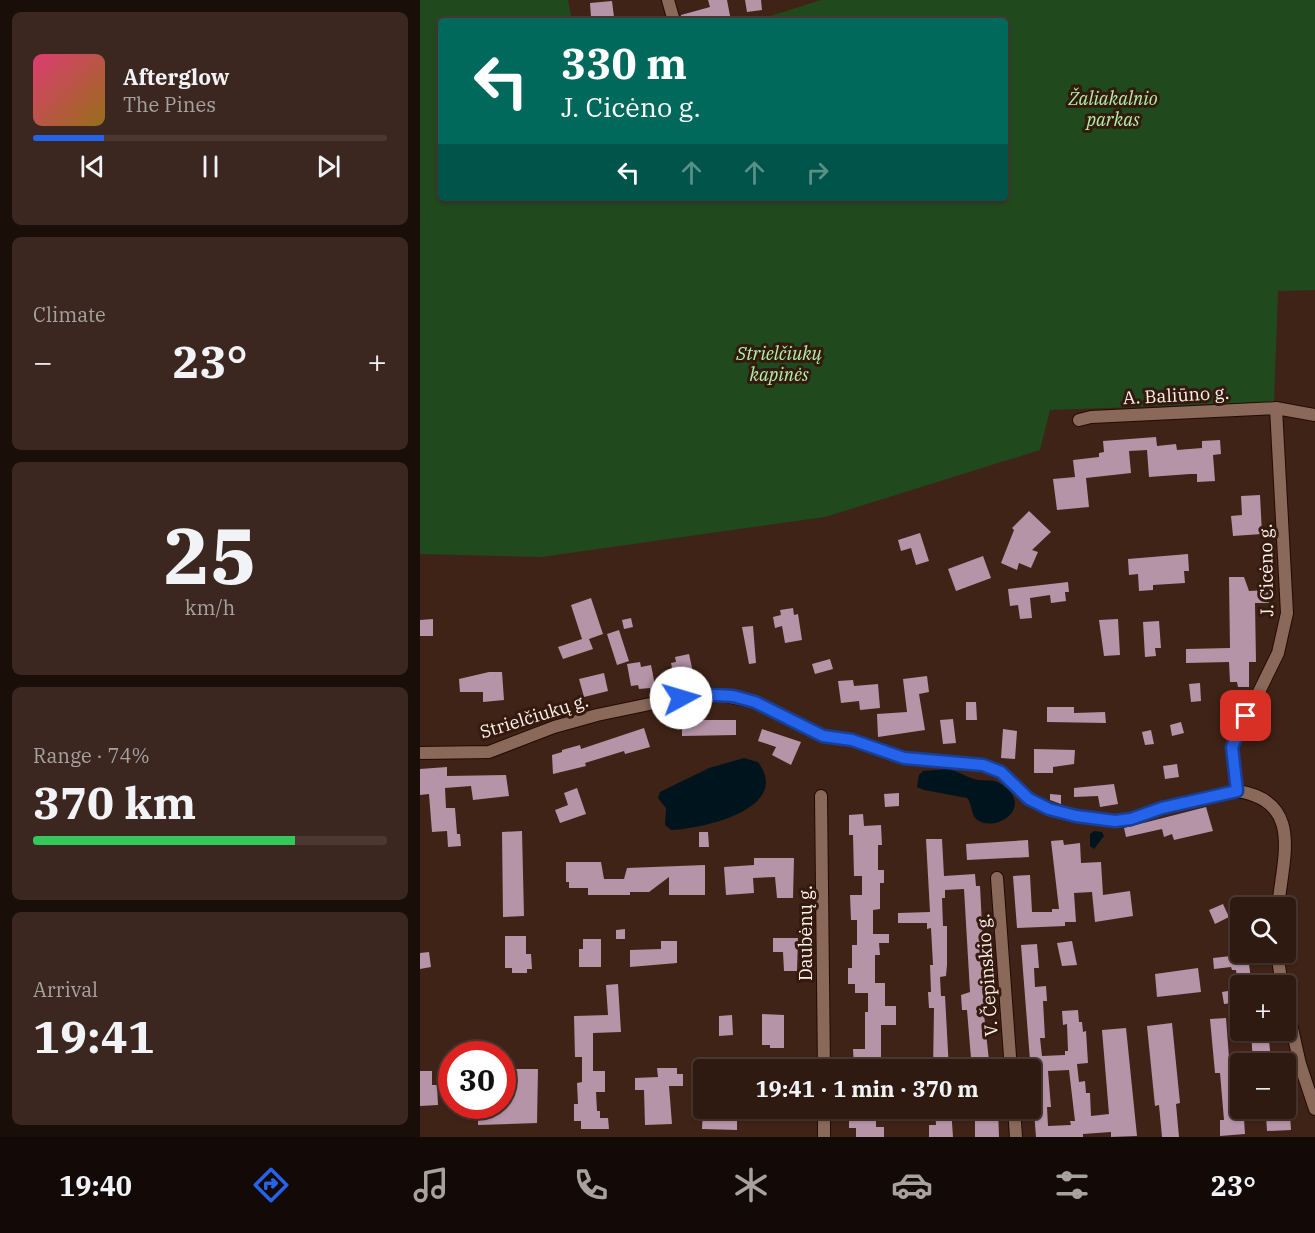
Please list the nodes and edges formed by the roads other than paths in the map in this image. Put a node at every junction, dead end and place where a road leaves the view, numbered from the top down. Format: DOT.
graph roads {
  1 [pos="668,0"];
  2 [pos="673,18"];
  3 [pos="1276,408"];
  4 [pos="1315,415"];
  5 [pos="1079,420"];
  6 [pos="420,753"];
  7 [pos="1237,791"];
  8 [pos="821,796"];
  9 [pos="998,878"];
  10 [pos="1279,897"];
  11 [pos="1296,1035"];
  12 [pos="824,1059"];
  13 [pos="1010,1059"];
  14 [pos="1311,1085"];
  15 [pos="1315,1109"];
  16 [pos="824,1119"];
  17 [pos="1015,1119"];
  18 [pos="824,1137"];
  19 [pos="1016,1137"];
  1 -- 2 [label="street"];
  3 -- 4 [label="street, A. Baliūno g."];
  3 -- 5 [label="street, A. Baliūno g."];
  3 -- 7 [label="street, J. Cicėno g."];
  6 -- 7 [label="street, Strielčiukų g."];
  7 -- 10 [label="street"];
  8 -- 12 [label="street, Daubėnų g."];
  9 -- 13 [label="street, V. Čepinskio g."];
  11 -- 14 [label="street"];
  14 -- 15 [label="street"];
  16 -- 18 [label="street"];
  17 -- 19 [label="street"];
}
